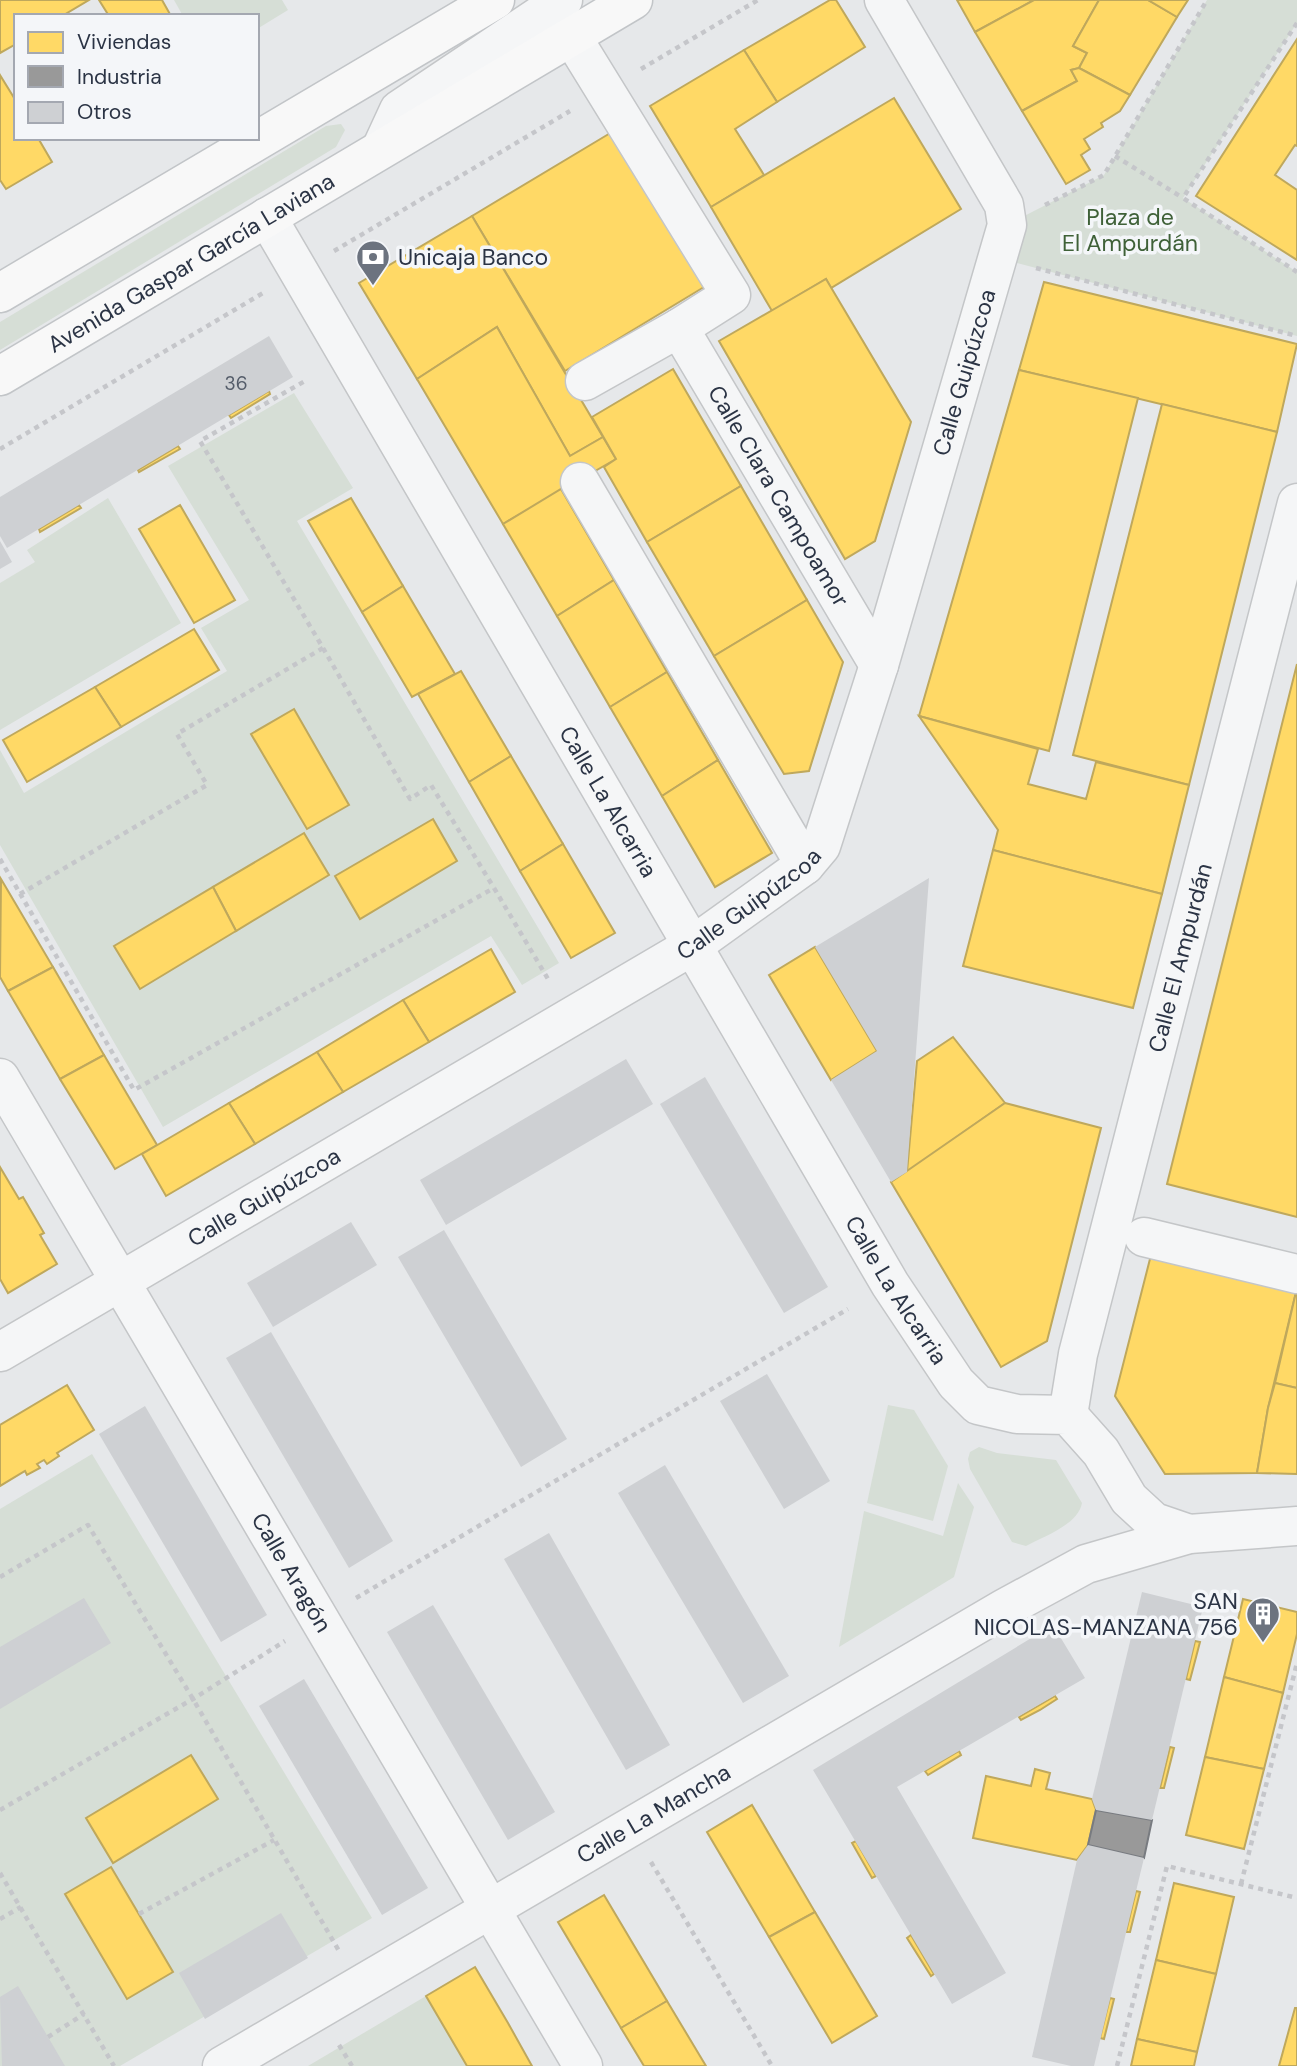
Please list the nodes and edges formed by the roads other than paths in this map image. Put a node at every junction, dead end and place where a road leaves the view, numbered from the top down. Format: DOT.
graph roads {
  1 [pos="495,0"];
  2 [pos="563,0"];
  3 [pos="633,0"];
  4 [pos="884,0"];
  5 [pos="572,37"];
  6 [pos="258,140"];
  7 [pos="259,140"];
  8 [pos="382,149"];
  9 [pos="267,217"];
  10 [pos="0,293"];
  11 [pos="679,328"];
  12 [pos="0,376"];
  13 [pos="585,381"];
  14 [pos="580,482"];
  15 [pos="1297,503"];
  16 [pos="1285,597"];
  17 [pos="879,665"];
  18 [pos="805,865"];
  19 [pos="692,946"];
  20 [pos="0,1078"];
  21 [pos="1144,1237"];
  22 [pos="1297,1274"];
  23 [pos="120,1281"];
  24 [pos="0,1352"];
  25 [pos="1068,1415"];
  26 [pos="1129,1499"];
  27 [pos="1297,1526"];
  28 [pos="1189,1534"];
  29 [pos="1086,1564"];
  30 [pos="489,1908"];
  31 [pos="222,2066"];
  32 [pos="583,2066"];
  1 -- 7 [label="main road"];
  2 -- 8 [label="street"];
  3 -- 5 [label="main road, Avenida Gaspar García Laviana"];
  4 -- 17 [label="street, Calle Guipúzcoa"];
  5 -- 8 [label="main road, Avenida Gaspar García Laviana"];
  5 -- 11 [label="street"];
  6 -- 10 [label="main road"];
  8 -- 9 [label="main road, Avenida Gaspar García Laviana"];
  9 -- 12 [label="main road, Avenida Gaspar García Laviana"];
  9 -- 19 [label="street, Calle La Alcarria"];
  11 -- 13 [label="street"];
  11 -- 17 [label="street, Calle Clara Campoamor"];
  14 -- 18 [label="street"];
  15 -- 16 [label="street, Calle El Ampurdán"];
  16 -- 25 [label="street, Calle El Ampurdán"];
  17 -- 18 [label="street, Calle Guipúzcoa"];
  18 -- 19 [label="street, Calle Guipúzcoa"];
  19 -- 23 [label="street, Calle Guipúzcoa"];
  19 -- 25 [label="street, Calle La Alcarria"];
  20 -- 23 [label="street, Calle Aragón"];
  21 -- 22 [label="street"];
  23 -- 24 [label="street, Calle Guipúzcoa"];
  23 -- 30 [label="street, Calle Aragón"];
  25 -- 26 [label="street"];
  26 -- 28 [label="street"];
  26 -- 29 [label="street"];
  27 -- 28 [label="street"];
  28 -- 29 [label="street"];
  29 -- 30 [label="street, Calle La Mancha"];
  30 -- 31 [label="street, Calle La Mancha"];
  30 -- 32 [label="street, Calle Aragón"];
}
